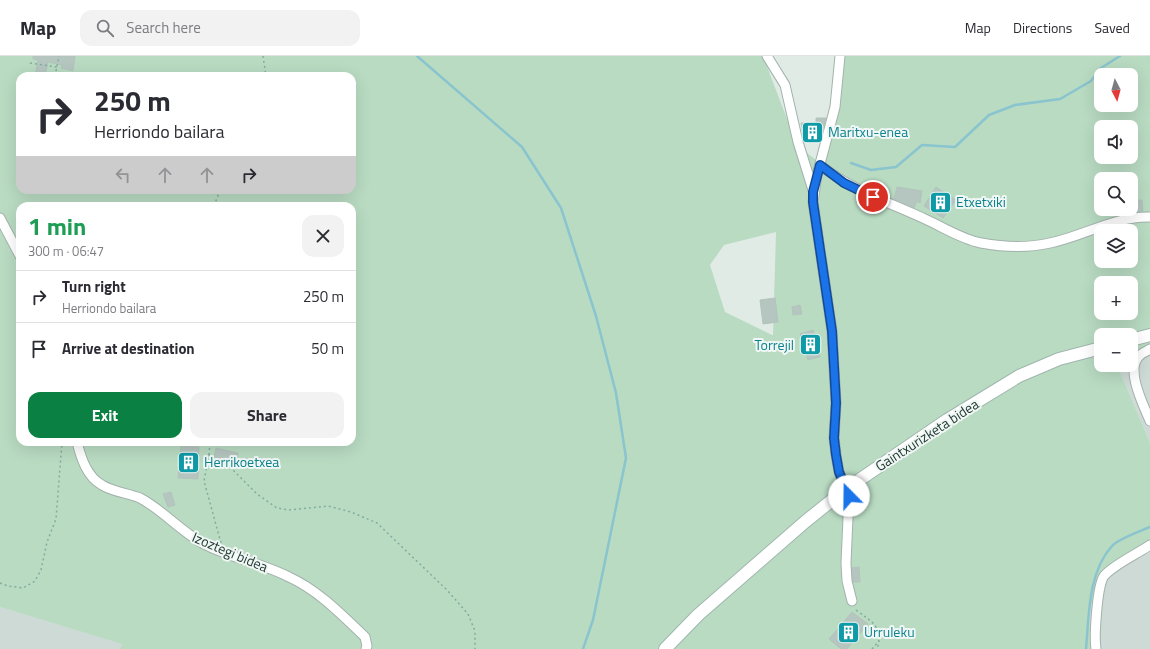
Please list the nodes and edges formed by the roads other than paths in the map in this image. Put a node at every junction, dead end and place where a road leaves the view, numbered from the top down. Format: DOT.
graph roads {
  1 [pos="767,56"];
  2 [pos="840,56"];
  3 [pos="820,165"];
  4 [pos="813,192"];
  5 [pos="1150,217"];
  6 [pos="0,218"];
  7 [pos="16,248"];
  8 [pos="1150,335"];
  9 [pos="1138,338"];
  10 [pos="1150,349"];
  11 [pos="1094,350"];
  12 [pos="1150,421"];
  13 [pos="78,446"];
  14 [pos="846,488"];
  15 [pos="1150,545"];
  16 [pos="852,601"];
  17 [pos="366,649"];
  18 [pos="665,649"];
  19 [pos="1096,649"];
  1 -- 4 [label="street"];
  2 -- 3 [label="street"];
  3 -- 4 [label="street"];
  3 -- 5 [label="street"];
  4 -- 14 [label="street"];
  6 -- 7 [label="street"];
  8 -- 9 [label="main road"];
  10 -- 12 [label="street"];
  11 -- 14 [label="main road, Gaintxurizketa bidea"];
  13 -- 17 [label="street, Izoztegi bidea"];
  14 -- 16 [label="street"];
  14 -- 18 [label="main road, Gaintxurizketa bidea"];
  15 -- 19 [label="street"];
}
